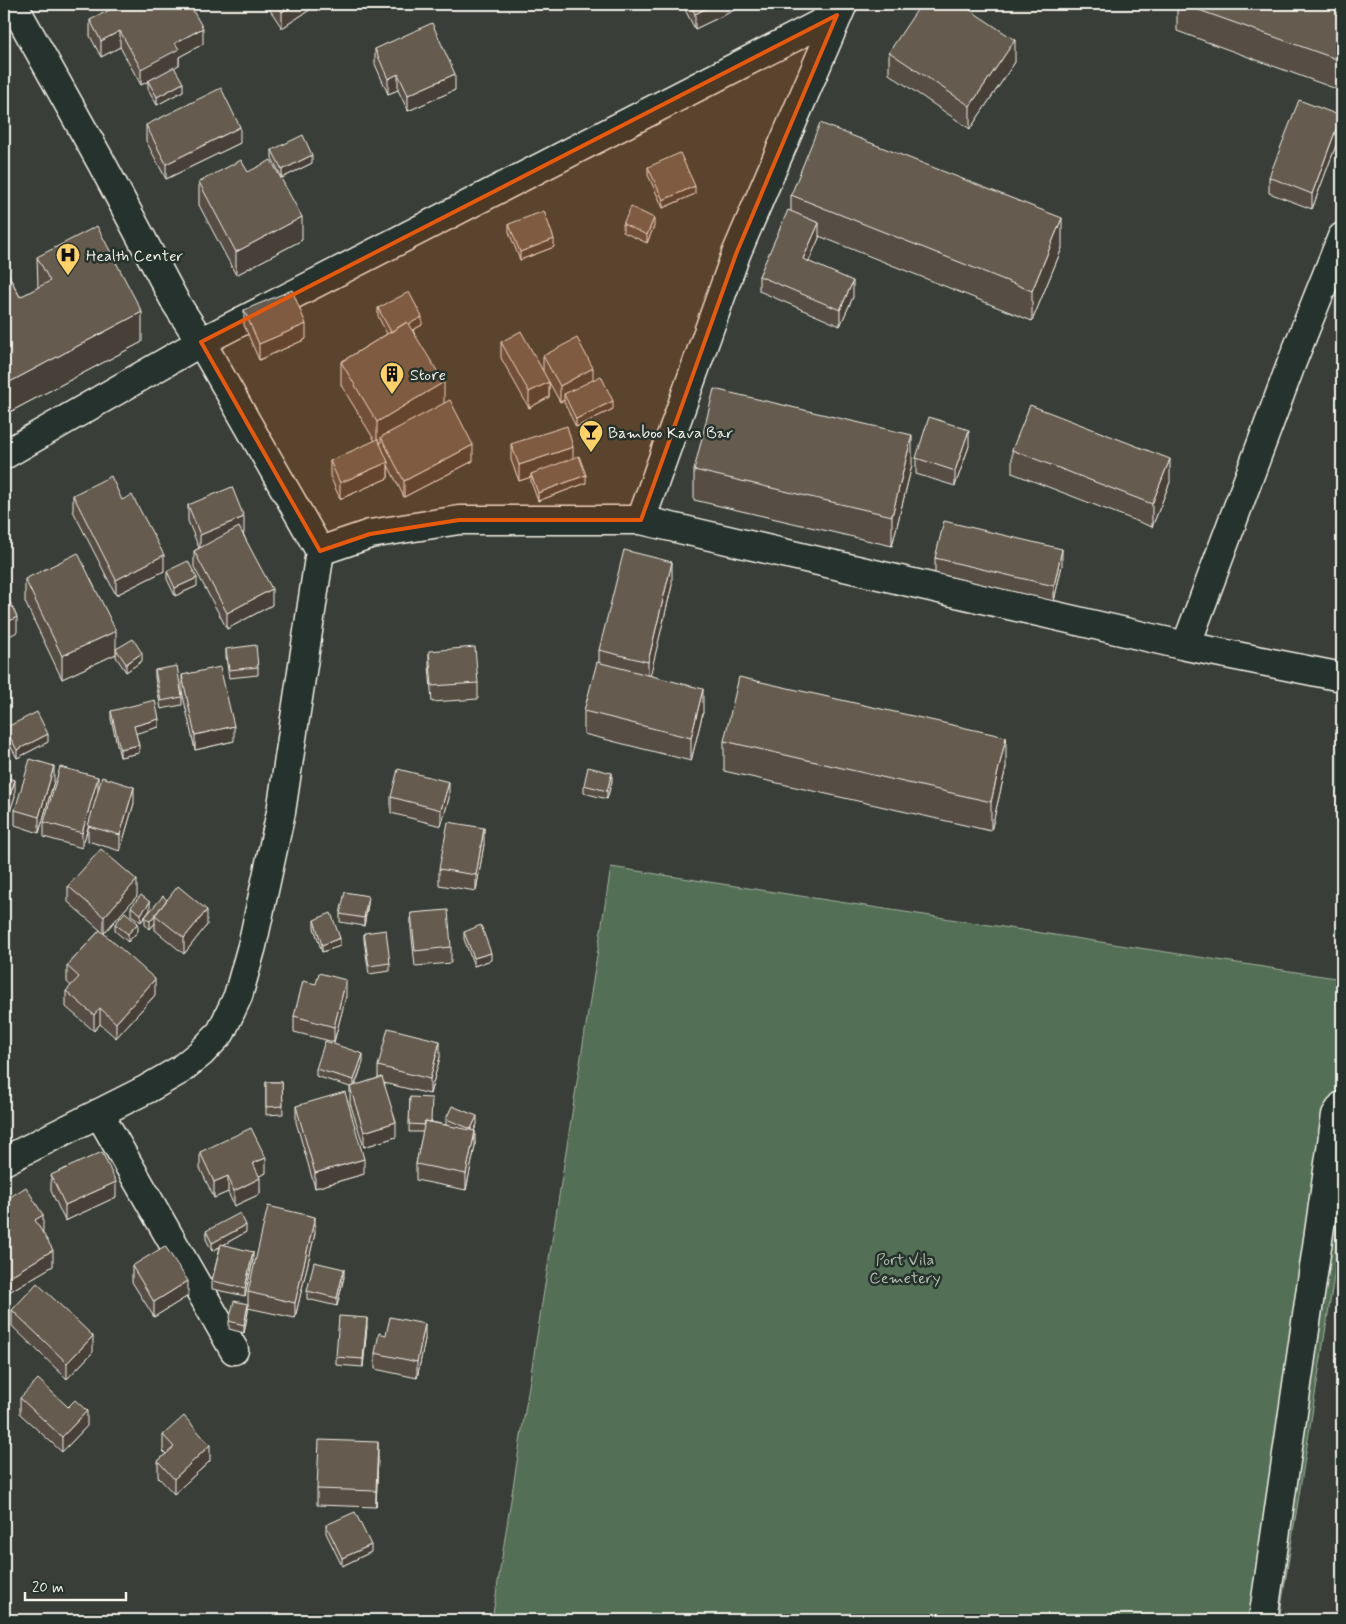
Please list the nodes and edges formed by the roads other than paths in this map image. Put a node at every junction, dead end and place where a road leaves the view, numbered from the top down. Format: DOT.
graph roads {
  1 [pos="13,4"];
  2 [pos="840,9"];
  3 [pos="1342,237"];
  4 [pos="201,342"];
  5 [pos="4,454"];
  6 [pos="642,520"];
  7 [pos="320,551"];
  8 [pos="1186,646"];
  9 [pos="1342,677"];
  10 [pos="1342,1106"];
  11 [pos="99,1113"];
  12 [pos="4,1161"];
  13 [pos="234,1350"];
  14 [pos="1264,1620"];
  1 -- 4 [label="street"];
  2 -- 4 [label="street"];
  2 -- 6 [label="street"];
  3 -- 8 [label="street"];
  4 -- 5 [label="street"];
  4 -- 7 [label="street"];
  6 -- 7 [label="street"];
  6 -- 8 [label="street"];
  7 -- 11 [label="street"];
  8 -- 9 [label="street"];
  10 -- 14 [label="street"];
  11 -- 12 [label="street"];
  11 -- 13 [label="street"];
}
